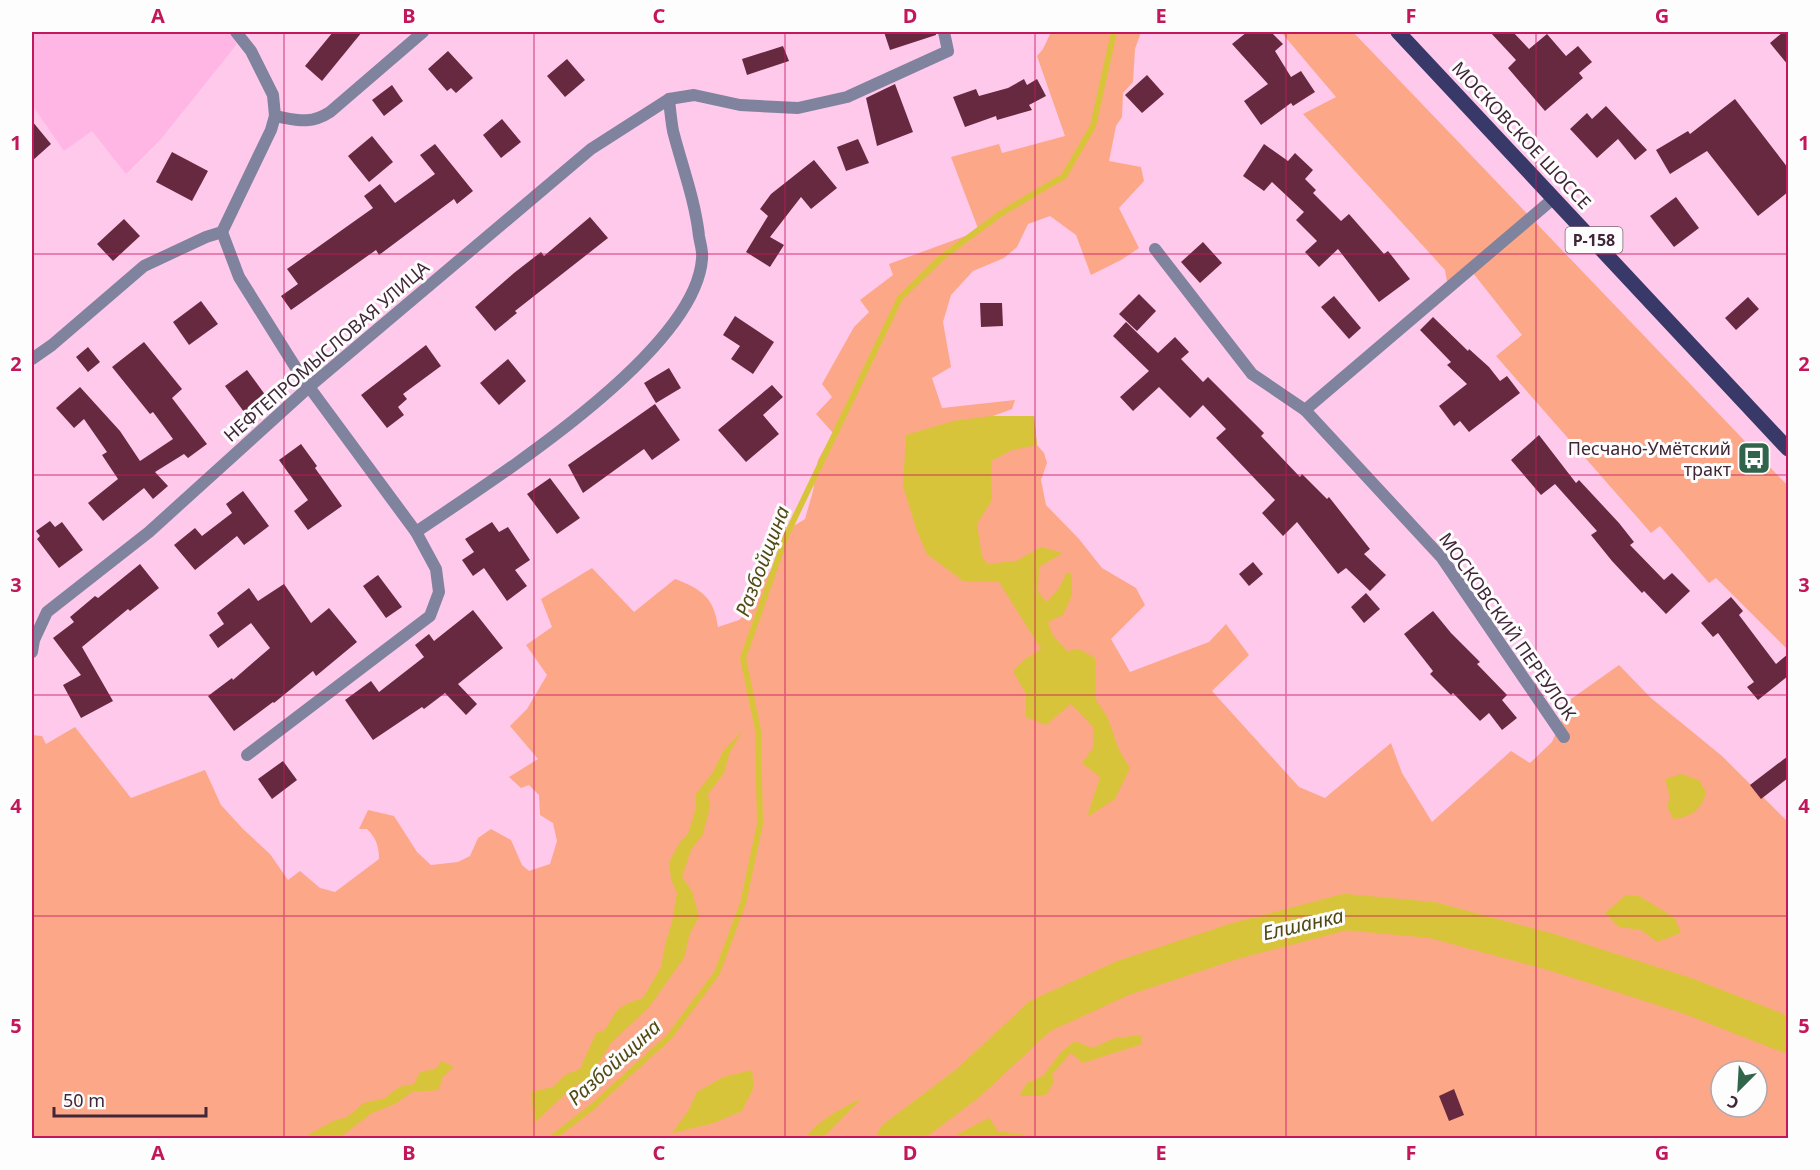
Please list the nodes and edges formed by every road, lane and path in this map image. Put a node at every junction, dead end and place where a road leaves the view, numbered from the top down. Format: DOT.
graph roads {
  1 [pos="236,32"];
  2 [pos="423,32"];
  3 [pos="944,32"];
  4 [pos="1398,32"];
  5 [pos="669,99"];
  6 [pos="275,116"];
  7 [pos="1554,198"];
  8 [pos="222,232"];
  9 [pos="1155,249"];
  10 [pos="32,359"];
  11 [pos="309,387"];
  12 [pos="1305,410"];
  13 [pos="1788,449"];
  14 [pos="416,532"];
  15 [pos="32,652"];
  16 [pos="1563,736"];
  17 [pos="247,755"];
  1 -- 6 [label="street"];
  2 -- 6 [label="street"];
  3 -- 5 [label="street"];
  4 -- 7 [label="main road, МОСКОВСКОЕ ШОССЕ / Р-158"];
  5 -- 11 [label="street, НЕФТЕПРОМЫСЛОВАЯ УЛИЦА"];
  5 -- 14 [label="street"];
  6 -- 8 [label="street"];
  7 -- 12 [label="street"];
  7 -- 13 [label="main road, МОСКОВСКОЕ ШОССЕ / Р-158"];
  8 -- 10 [label="street"];
  8 -- 11 [label="street"];
  9 -- 12 [label="street, МОСКОВСКИЙ ПЕРЕУЛОК"];
  11 -- 14 [label="street"];
  11 -- 15 [label="street, НЕФТЕПРОМЫСЛОВАЯ УЛИЦА"];
  12 -- 16 [label="street, МОСКОВСКИЙ ПЕРЕУЛОК"];
  14 -- 17 [label="street"];
}
